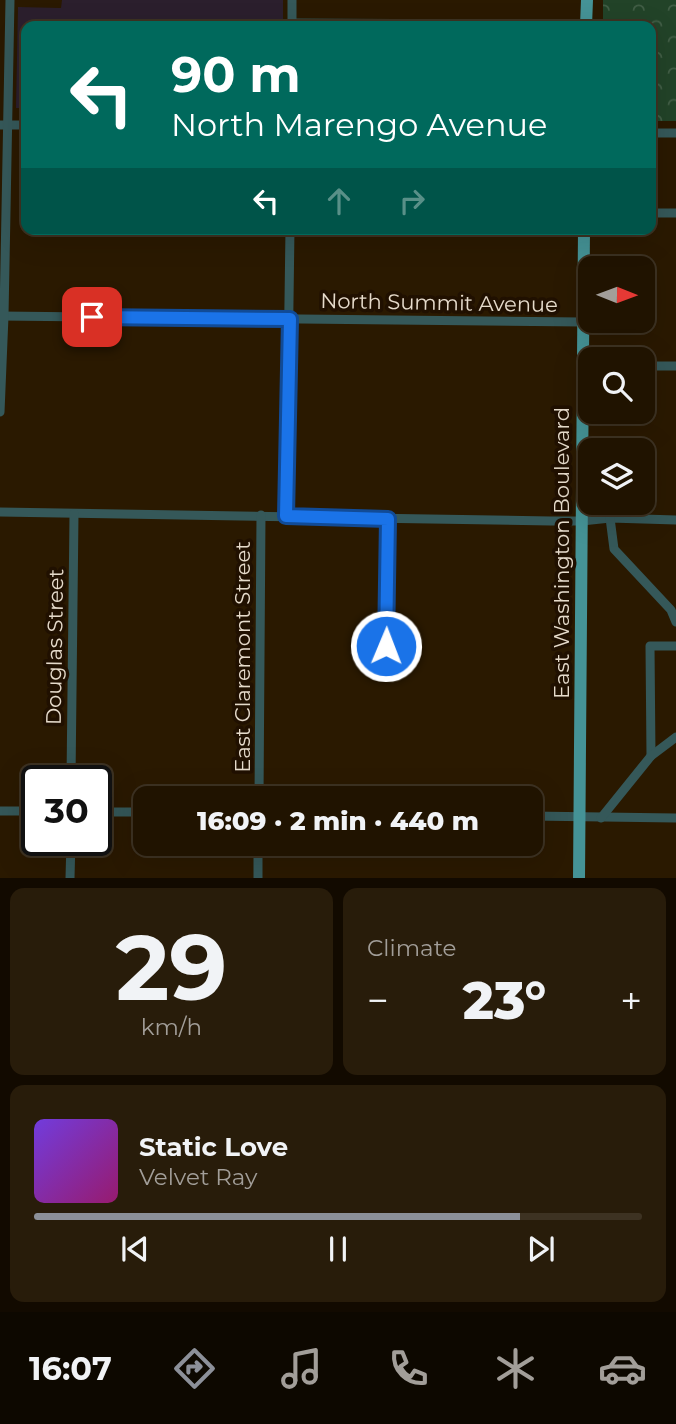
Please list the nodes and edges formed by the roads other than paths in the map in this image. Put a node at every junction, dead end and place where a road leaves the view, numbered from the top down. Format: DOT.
graph roads {
  1 [pos="10,0"];
  2 [pos="292,0"];
  3 [pos="587,0"];
  4 [pos="292,21"];
  5 [pos="586,21"];
  6 [pos="3,125"];
  7 [pos="21,125"];
  8 [pos="656,133"];
  9 [pos="676,134"];
  10 [pos="656,213"];
  11 [pos="676,214"];
  12 [pos="290,235"];
  13 [pos="584,235"];
  14 [pos="584,256"];
  15 [pos="2,316"];
  16 [pos="290,319"];
  17 [pos="578,322"];
  18 [pos="655,366"];
  19 [pos="676,366"];
  20 [pos="0,412"];
  21 [pos="584,424"];
  22 [pos="0,512"];
  23 [pos="74,514"];
  24 [pos="261,515"];
  25 [pos="286,516"];
  26 [pos="610,518"];
  27 [pos="388,519"];
  28 [pos="676,520"];
  29 [pos="582,522"];
  30 [pos="676,622"];
  31 [pos="386,646"];
  32 [pos="676,646"];
  33 [pos="676,737"];
  34 [pos="651,756"];
  35 [pos="71,765"];
  36 [pos="259,786"];
  37 [pos="0,811"];
  38 [pos="21,811"];
  39 [pos="112,812"];
  40 [pos="133,812"];
  41 [pos="543,817"];
  42 [pos="579,818"];
  43 [pos="601,818"];
  44 [pos="676,818"];
  45 [pos="71,856"];
  46 [pos="258,856"];
  47 [pos="70,878"];
  48 [pos="258,878"];
  49 [pos="579,878"];
  1 -- 6 [label="street"];
  2 -- 4 [label="street"];
  3 -- 5 [label="main road"];
  6 -- 7 [label="street"];
  6 -- 15 [label="street"];
  8 -- 9 [label="street"];
  10 -- 11 [label="street"];
  12 -- 16 [label="street"];
  13 -- 14 [label="main road, East Washington Boulevard"];
  15 -- 16 [label="street, North Summit Avenue"];
  15 -- 20 [label="street"];
  16 -- 17 [label="street, North Summit Avenue"];
  16 -- 25 [label="street"];
  18 -- 19 [label="street"];
  21 -- 29 [label="main road, East Washington Boulevard"];
  22 -- 23 [label="street"];
  23 -- 24 [label="street"];
  23 -- 35 [label="street, Douglas Street"];
  24 -- 25 [label="street"];
  24 -- 36 [label="street, East Claremont Street"];
  25 -- 27 [label="street"];
  26 -- 28 [label="street"];
  26 -- 29 [label="street"];
  26 -- 30 [label="street"];
  27 -- 29 [label="street"];
  27 -- 31 [label="street"];
  29 -- 42 [label="main road, East Washington Boulevard"];
  32 -- 34 [label="street"];
  33 -- 34 [label="street"];
  34 -- 43 [label="street"];
  37 -- 38 [label="street"];
  39 -- 40 [label="street"];
  41 -- 42 [label="street"];
  42 -- 43 [label="street"];
  42 -- 49 [label="main road, East Washington Boulevard"];
  43 -- 44 [label="street"];
  45 -- 47 [label="street"];
  46 -- 48 [label="street"];
}
